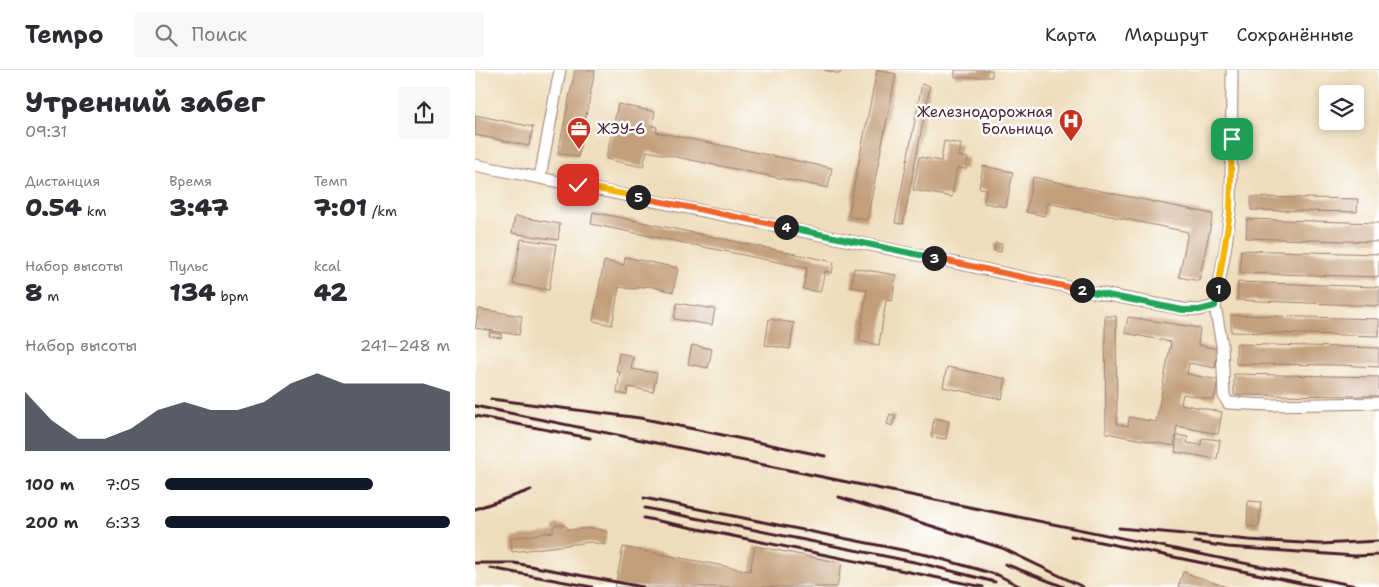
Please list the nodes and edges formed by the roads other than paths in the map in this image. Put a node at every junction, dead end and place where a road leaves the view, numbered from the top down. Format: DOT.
graph roads {
  1 [pos="560,70"];
  2 [pos="1232,70"];
  3 [pos="475,165"];
  4 [pos="540,177"];
  5 [pos="1215,306"];
  6 [pos="1379,402"];
  1 -- 4 [label="street"];
  2 -- 5 [label="street"];
  3 -- 4 [label="street"];
  4 -- 5 [label="street"];
  5 -- 6 [label="street"];
}
